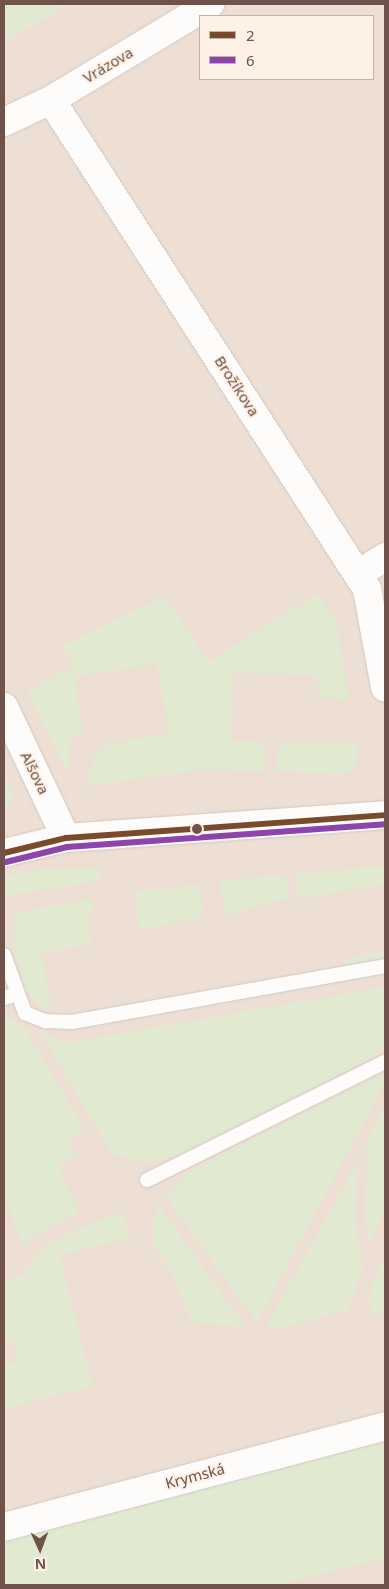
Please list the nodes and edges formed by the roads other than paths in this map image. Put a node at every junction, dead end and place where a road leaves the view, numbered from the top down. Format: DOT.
graph roads {
  1 [pos="210,4"];
  2 [pos="51,100"];
  3 [pos="4,122"];
  4 [pos="385,557"];
  5 [pos="358,574"];
  6 [pos="385,687"];
  7 [pos="4,707"];
  8 [pos="385,815"];
  9 [pos="66,838"];
  10 [pos="4,853"];
  11 [pos="4,956"];
  12 [pos="385,966"];
  13 [pos="10,996"];
  14 [pos="385,1062"];
  15 [pos="147,1180"];
  16 [pos="385,1426"];
  17 [pos="4,1527"];
  1 -- 2 [label="street, Vrázova"];
  2 -- 3 [label="street, Vrázova"];
  2 -- 5 [label="street, Brožíkova"];
  4 -- 5 [label="street"];
  5 -- 6 [label="street, Brožíkova"];
  7 -- 9 [label="street, Alšova"];
  8 -- 9 [label="street"];
  9 -- 10 [label="street"];
  11 -- 13 [label="lane"];
  12 -- 13 [label="lane"];
  14 -- 15 [label="lane"];
  16 -- 17 [label="street, Krymská"];
}
